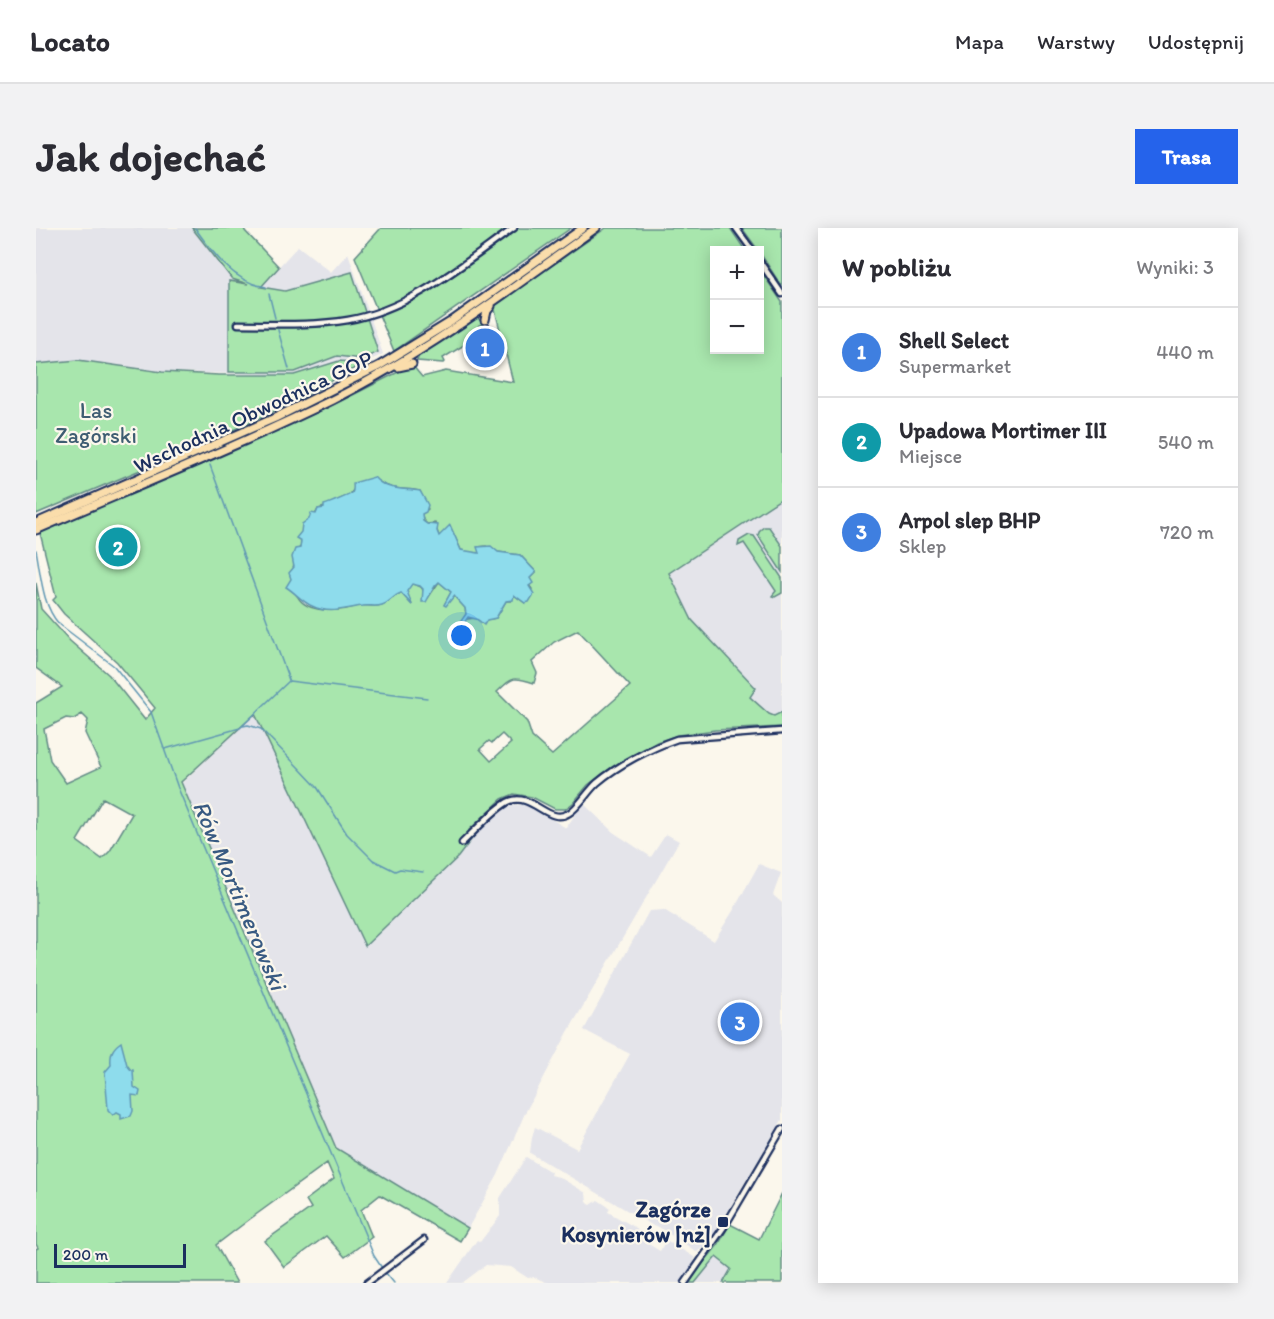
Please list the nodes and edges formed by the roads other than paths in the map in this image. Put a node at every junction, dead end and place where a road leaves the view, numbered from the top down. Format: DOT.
graph roads {
  1 [pos="514,228"];
  2 [pos="583,228"];
  3 [pos="596,228"];
  4 [pos="736,228"];
  5 [pos="749,246"];
  6 [pos="764,269"];
  7 [pos="782,294"];
  8 [pos="502,295"];
  9 [pos="485,320"];
  10 [pos="238,324"];
  11 [pos="412,364"];
  12 [pos="384,372"];
  13 [pos="65,514"];
  14 [pos="36,523"];
  15 [pos="36,530"];
  16 [pos="782,731"];
  17 [pos="462,843"];
  18 [pos="782,1129"];
  19 [pos="424,1240"];
  20 [pos="367,1283"];
  21 [pos="685,1283"];
  1 -- 10 [label="street"];
  2 -- 13 [label="highway, Wschodnia Obwodnica GOP"];
  3 -- 8 [label="highway, Wschodnia Obwodnica GOP"];
  4 -- 5 [label="street"];
  6 -- 7 [label="street"];
  8 -- 9 [label="highway"];
  8 -- 12 [label="highway, Wschodnia Obwodnica GOP"];
  11 -- 12 [label="highway"];
  12 -- 13 [label="highway, Wschodnia Obwodnica GOP"];
  13 -- 14 [label="highway, Wschodnia Obwodnica GOP"];
  13 -- 15 [label="highway, Wschodnia Obwodnica GOP"];
  16 -- 17 [label="street"];
  18 -- 21 [label="street"];
  19 -- 20 [label="street"];
}
